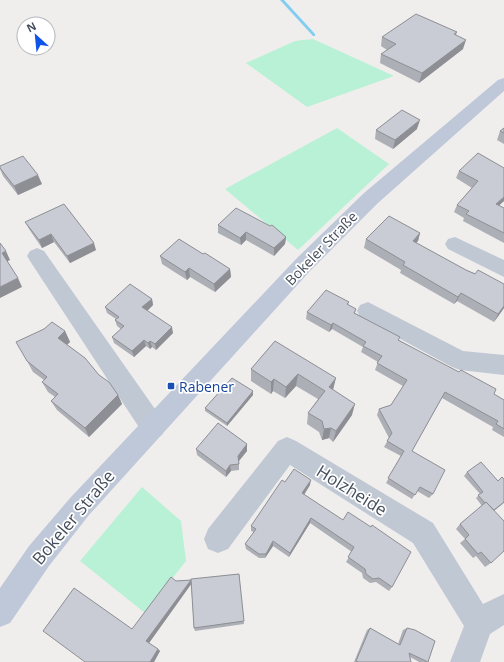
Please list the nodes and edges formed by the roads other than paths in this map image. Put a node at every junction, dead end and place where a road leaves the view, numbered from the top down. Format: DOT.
graph roads {
  1 [pos="504,83"];
  2 [pos="455,244"];
  3 [pos="37,256"];
  4 [pos="504,269"];
  5 [pos="368,311"];
  6 [pos="504,365"];
  7 [pos="153,427"];
  8 [pos="218,539"];
  9 [pos="504,608"];
  10 [pos="0,613"];
  11 [pos="479,624"];
  12 [pos="465,662"];
  1 -- 7 [label="main road, Bokeler Straße"];
  2 -- 4 [label="street"];
  3 -- 7 [label="street"];
  5 -- 6 [label="street"];
  7 -- 10 [label="main road, Bokeler Straße"];
  8 -- 11 [label="street, Holzheide"];
  9 -- 11 [label="street"];
  11 -- 12 [label="street"];
}
